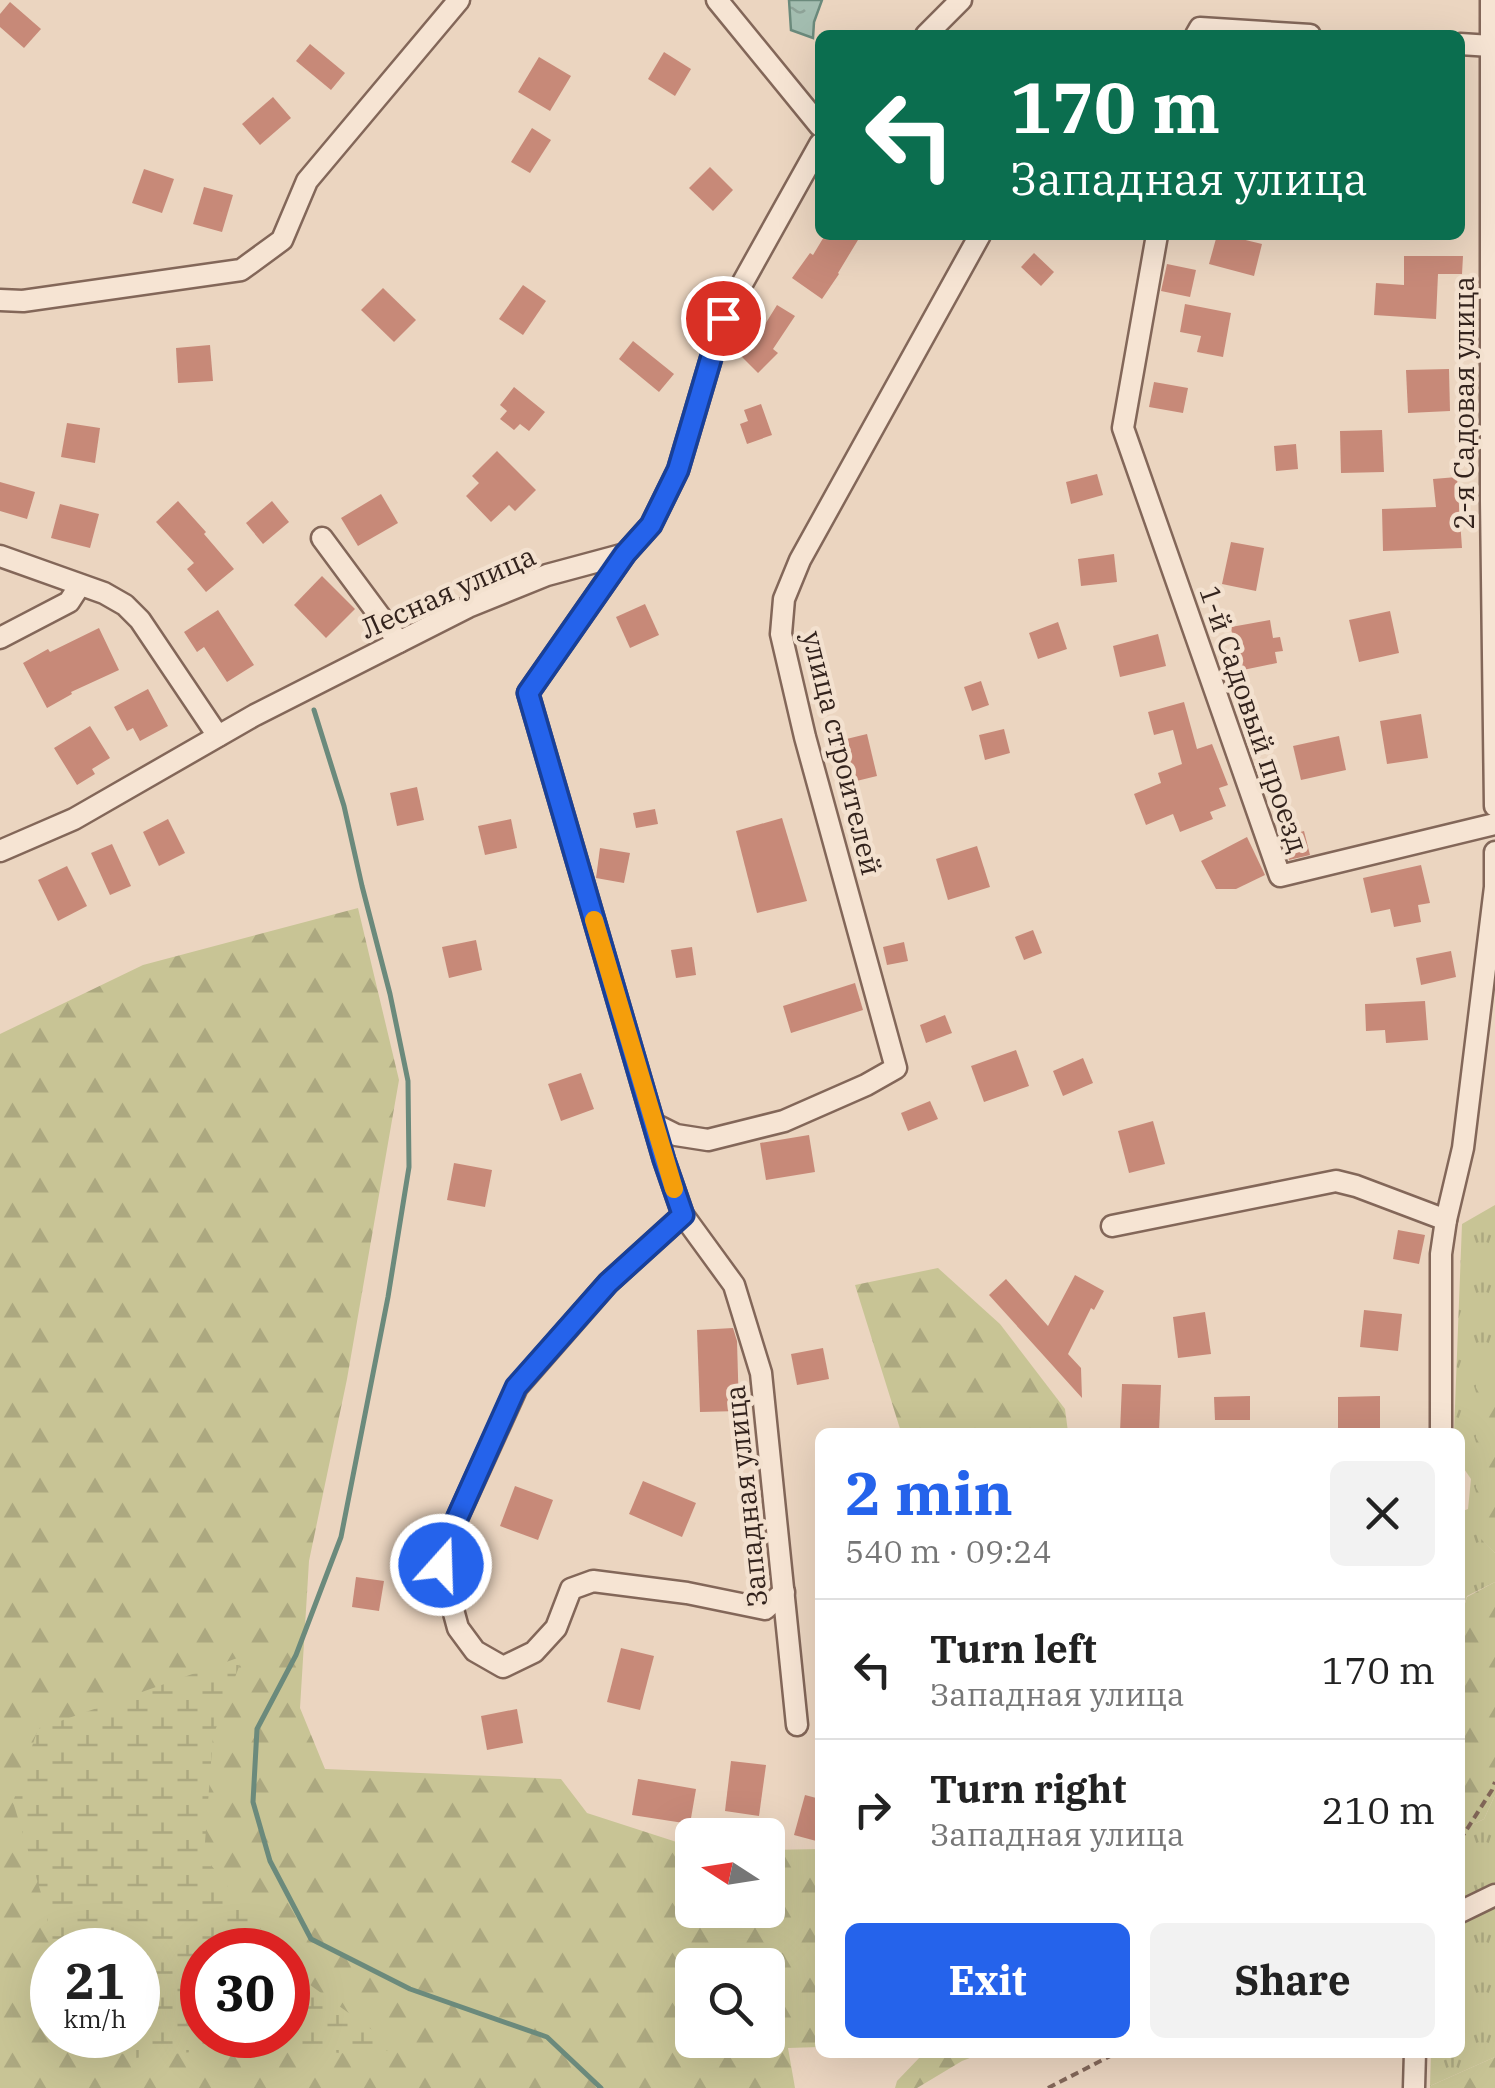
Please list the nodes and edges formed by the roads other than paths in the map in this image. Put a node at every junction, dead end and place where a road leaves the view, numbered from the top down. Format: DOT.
graph roads {
  1 [pos="458,0"];
  2 [pos="717,0"];
  3 [pos="962,0"];
  4 [pos="1491,0"];
  5 [pos="934,30"];
  6 [pos="1199,30"];
  7 [pos="1231,30"];
  8 [pos="1465,44"];
  9 [pos="1492,46"];
  10 [pos="815,120"];
  11 [pos="815,153"];
  12 [pos="977,240"];
  13 [pos="1156,240"];
  14 [pos="0,300"];
  15 [pos="322,538"];
  16 [pos="625,554"];
  17 [pos="0,556"];
  18 [pos="80,585"];
  19 [pos="0,638"];
  20 [pos="399,642"];
  21 [pos="218,736"];
  22 [pos="1495,806"];
  23 [pos="1495,824"];
  24 [pos="0,851"];
  25 [pos="1495,852"];
  26 [pos="654,1124"];
  27 [pos="683,1215"];
  28 [pos="1446,1220"];
  29 [pos="1112,1226"];
  30 [pos="1441,1428"];
  31 [pos="784,1592"];
  32 [pos="797,1724"];
  33 [pos="1495,1895"];
  34 [pos="1465,1910"];
  35 [pos="1415,2058"];
  36 [pos="1414,2088"];
  1 -- 14 [label="street"];
  2 -- 10 [label="street"];
  3 -- 5 [label="street"];
  4 -- 9 [label="street, 2-я Садовая улица"];
  6 -- 7 [label="street"];
  8 -- 9 [label="street"];
  9 -- 22 [label="street, 2-я Садовая улица"];
  11 -- 16 [label="street"];
  12 -- 26 [label="street, улица строителей"];
  13 -- 23 [label="street, 1-й Садовый проезд"];
  15 -- 20 [label="street"];
  16 -- 20 [label="street, Лесная улица"];
  16 -- 26 [label="street, Западная улица"];
  17 -- 18 [label="street"];
  18 -- 19 [label="street"];
  18 -- 21 [label="street"];
  20 -- 21 [label="street, Лесная улица"];
  21 -- 24 [label="street, Лесная улица"];
  25 -- 28 [label="street"];
  26 -- 27 [label="street, Западная улица"];
  27 -- 31 [label="street, Западная улица"];
  27 -- 31 [label="street"];
  28 -- 29 [label="street"];
  28 -- 30 [label="street"];
  31 -- 32 [label="street, Западная улица"];
  33 -- 34 [label="street"];
  35 -- 36 [label="street"];
}
